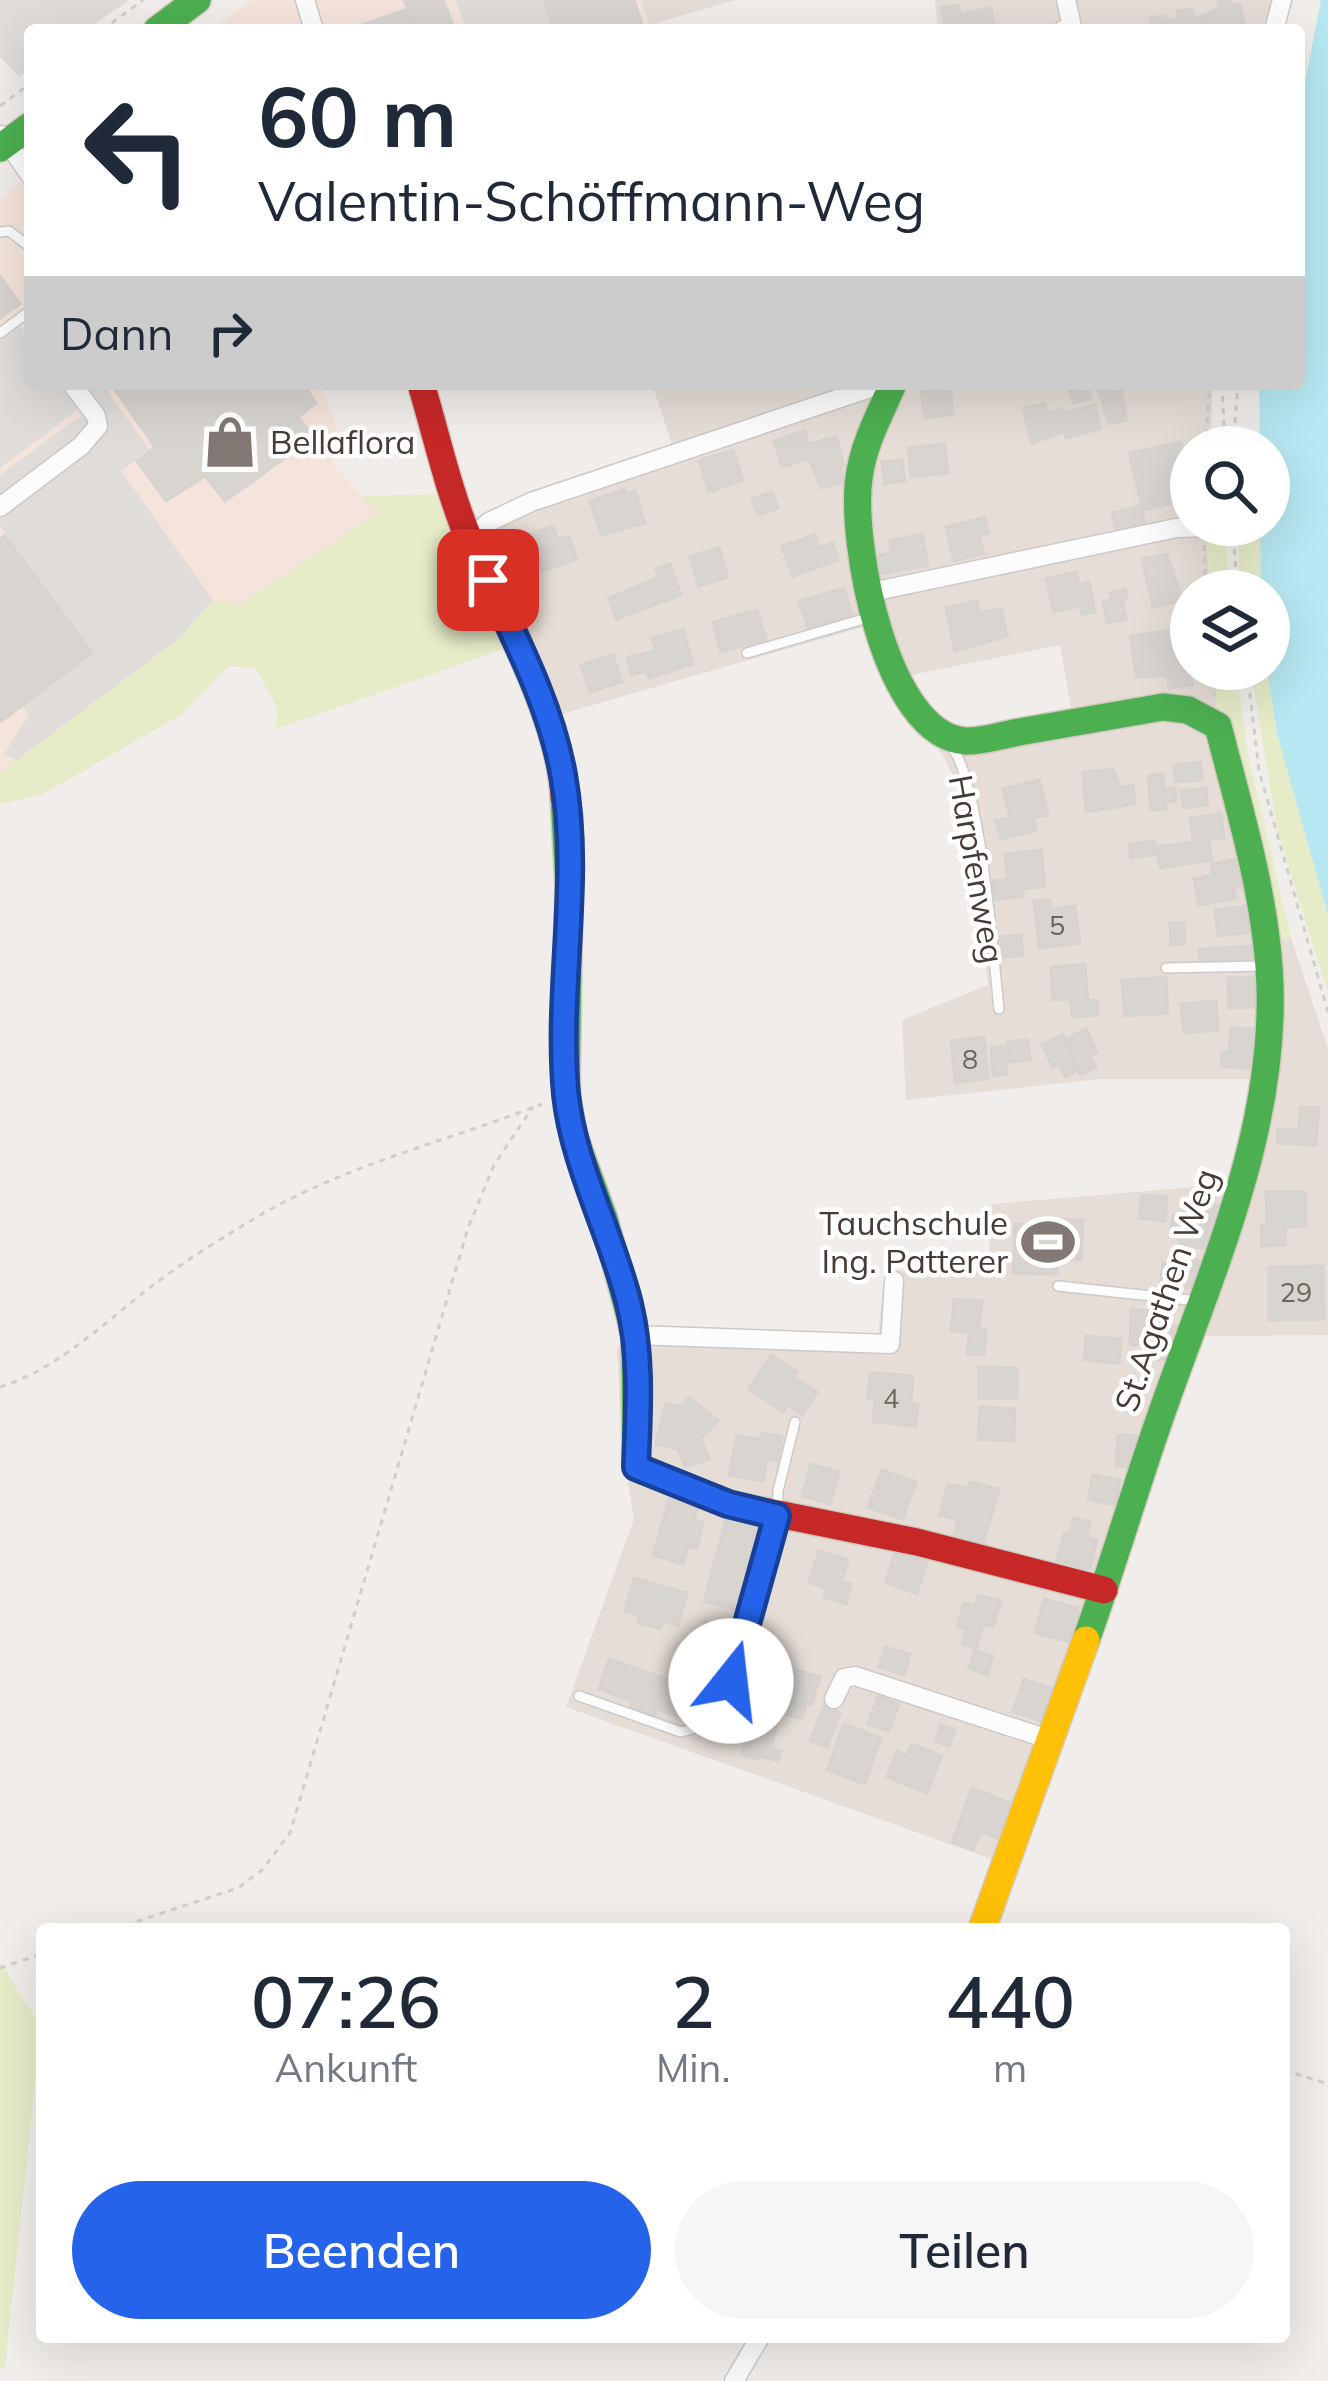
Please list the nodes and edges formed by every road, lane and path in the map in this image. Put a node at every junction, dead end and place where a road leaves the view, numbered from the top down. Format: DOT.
graph roads {
  1 [pos="142,0"];
  2 [pos="197,0"];
  3 [pos="110,24"];
  4 [pos="166,24"];
  5 [pos="9,137"];
  6 [pos="24,164"];
  7 [pos="76,390"];
  8 [pos="424,390"];
  9 [pos="864,390"];
  10 [pos="891,390"];
  11 [pos="1210,390"];
  12 [pos="1222,390"];
  13 [pos="1238,390"];
  14 [pos="1207,426"];
  15 [pos="1224,426"];
  16 [pos="1235,426"];
  17 [pos="0,507"];
  18 [pos="1170,530"];
  19 [pos="469,540"];
  20 [pos="874,604"];
  21 [pos="747,652"];
  22 [pos="1249,690"];
  23 [pos="941,734"];
  24 [pos="1269,966"];
  25 [pos="1166,968"];
  26 [pos="999,1009"];
  27 [pos="1328,1012"];
  28 [pos="566,1094"];
  29 [pos="533,1107"];
  30 [pos="895,1281"];
  31 [pos="1058,1286"];
  32 [pos="1203,1301"];
  33 [pos="635,1335"];
  34 [pos="0,1387"];
  35 [pos="795,1422"];
  36 [pos="777,1516"];
  37 [pos="1104,1591"];
  38 [pos="579,1696"];
  39 [pos="835,1699"];
  40 [pos="1052,1740"];
  41 [pos="132,1923"];
  42 [pos="984,1923"];
  43 [pos="36,1956"];
  44 [pos="0,1968"];
  45 [pos="1290,2072"];
  46 [pos="1328,2084"];
  47 [pos="756,2343"];
  48 [pos="734,2381"];
  1 -- 3 [label="path"];
  2 -- 4 [label="street"];
  5 -- 6 [label="street"];
  7 -- 17 [label="street"];
  8 -- 19 [label="street"];
  9 -- 19 [label="street"];
  10 -- 20 [label="street"];
  11 -- 14 [label="path"];
  12 -- 15 [label="path"];
  13 -- 16 [label="path"];
  18 -- 20 [label="street"];
  19 -- 28 [label="street"];
  20 -- 21 [label="lane"];
  20 -- 23 [label="street"];
  22 -- 27 [label="path"];
  23 -- 24 [label="street, St.Agathen Weg"];
  23 -- 26 [label="lane, Harpfenweg"];
  24 -- 25 [label="lane"];
  24 -- 32 [label="street, St.Agathen Weg"];
  28 -- 29 [label="path"];
  28 -- 33 [label="street"];
  29 -- 34 [label="path"];
  29 -- 41 [label="path"];
  30 -- 33 [label="street"];
  31 -- 32 [label="lane"];
  32 -- 37 [label="street, St.Agathen Weg"];
  33 -- 36 [label="street"];
  35 -- 36 [label="lane"];
  36 -- 37 [label="street"];
  36 -- 38 [label="lane"];
  37 -- 40 [label="street, St.Agathen Weg"];
  39 -- 40 [label="street"];
  40 -- 42 [label="street, St.Agathen Weg"];
  43 -- 44 [label="path"];
  45 -- 46 [label="path"];
  47 -- 48 [label="street"];
}
